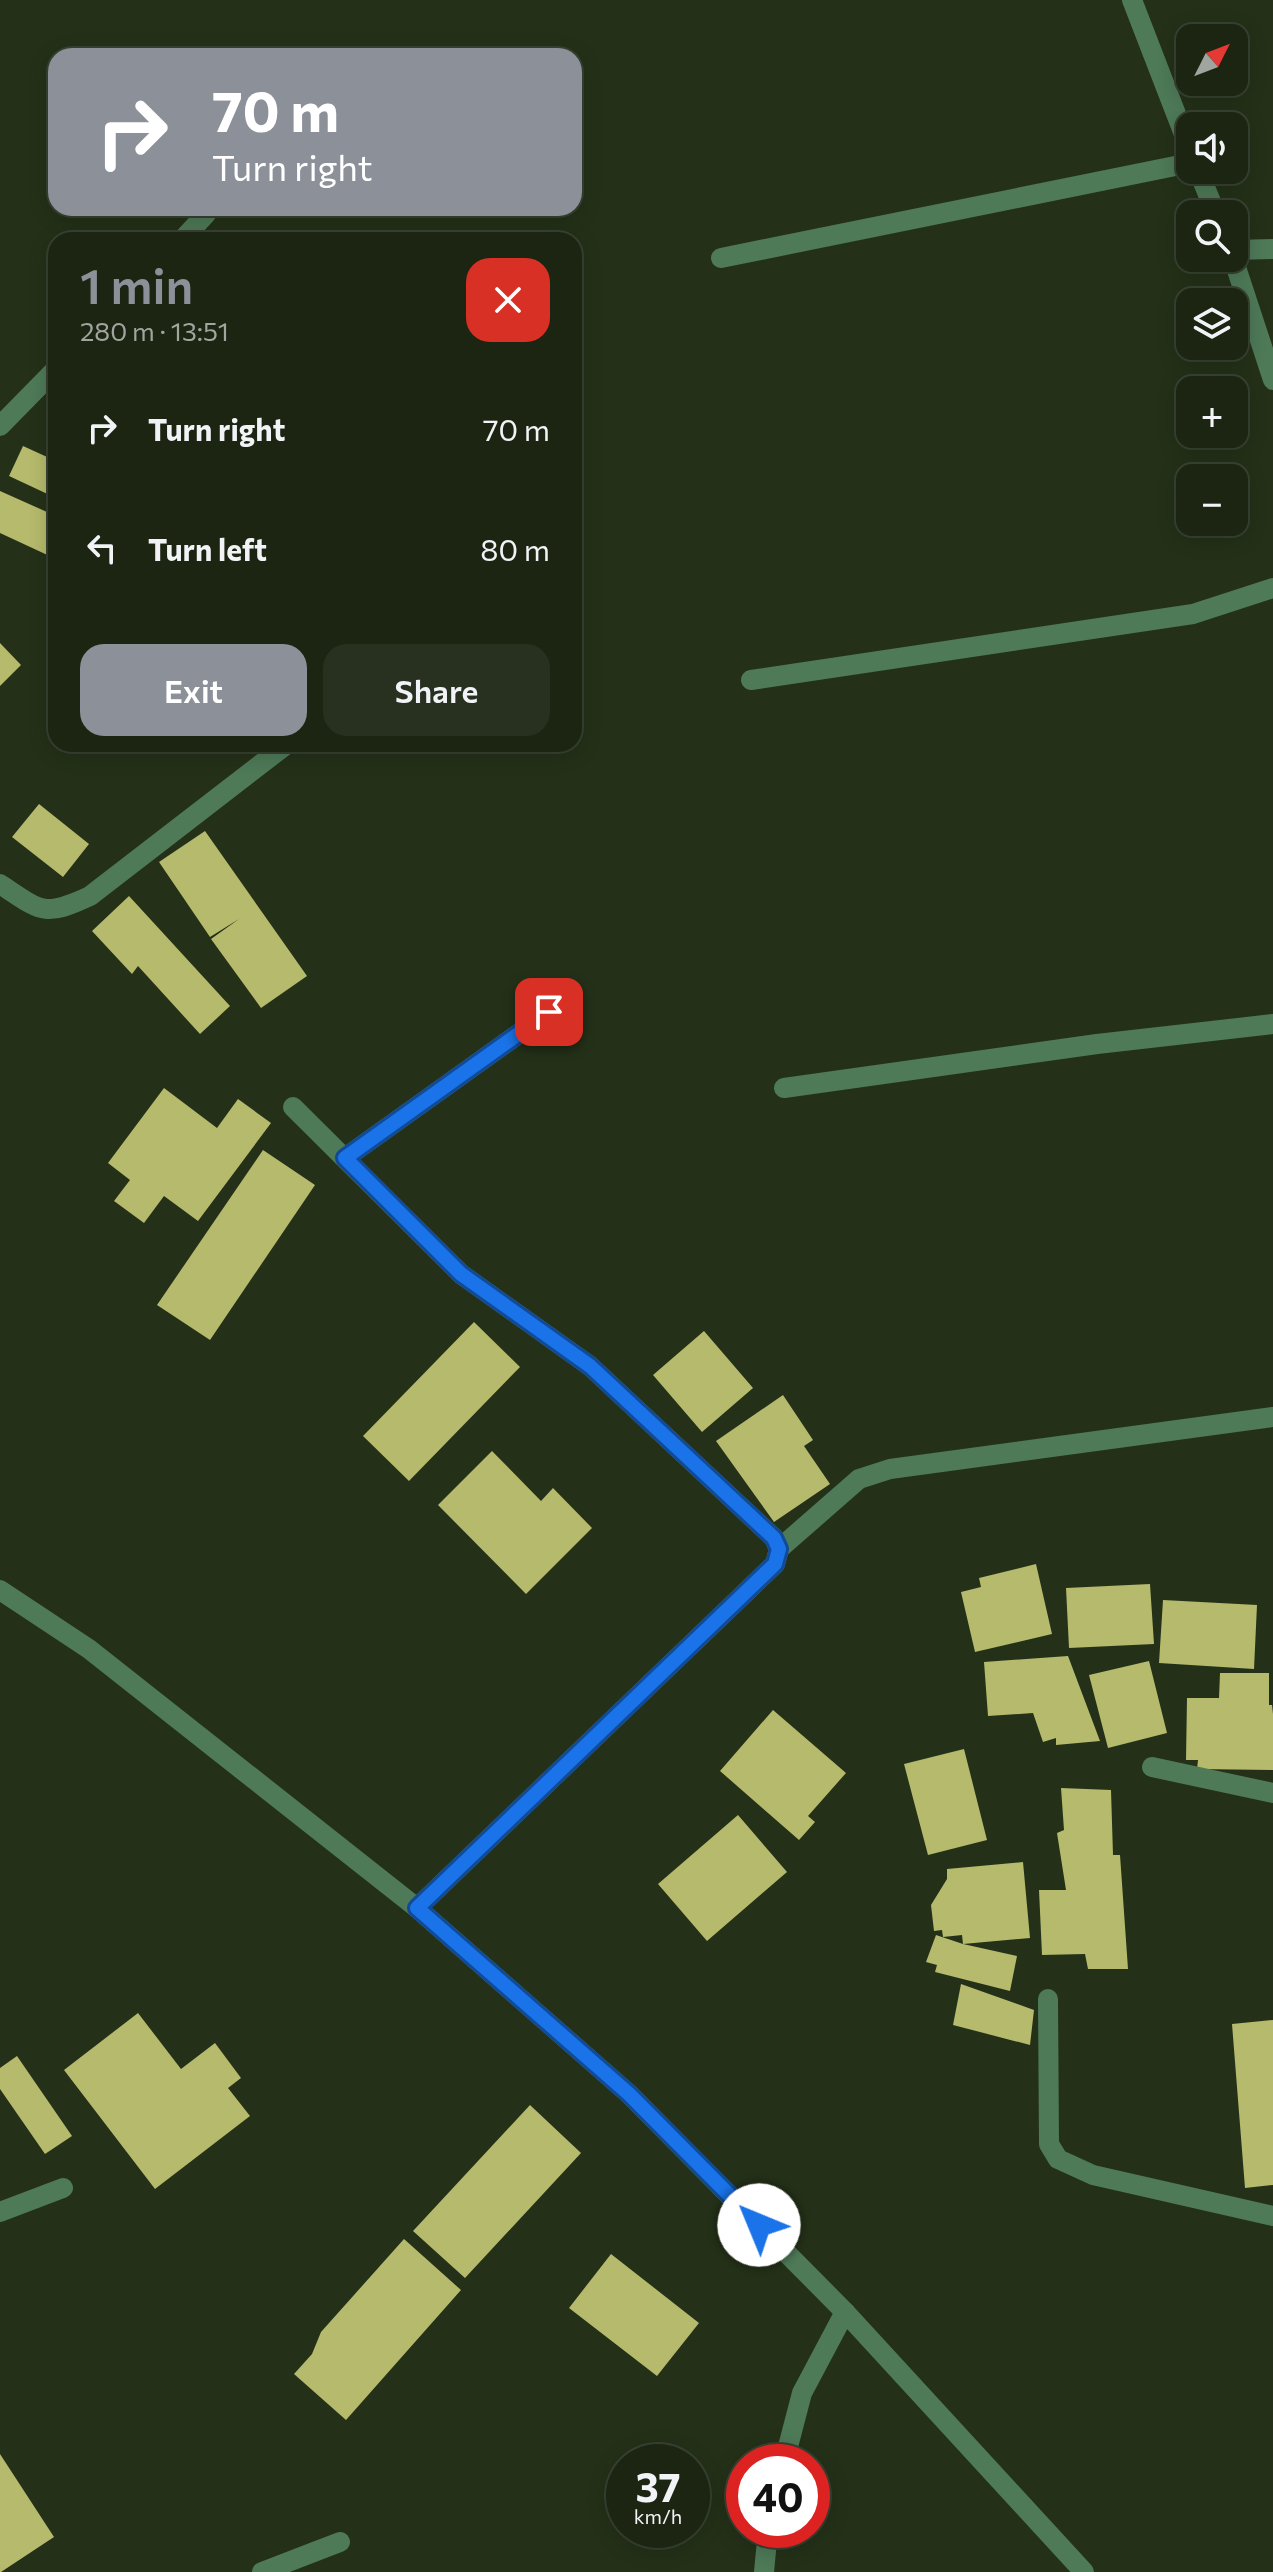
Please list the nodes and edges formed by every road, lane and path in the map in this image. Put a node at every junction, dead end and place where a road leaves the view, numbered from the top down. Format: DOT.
graph roads {
  1 [pos="1132,0"];
  2 [pos="1176,114"];
  3 [pos="1176,166"];
  4 [pos="204,216"];
  5 [pos="189,232"];
  6 [pos="1273,249"];
  7 [pos="1248,250"];
  8 [pos="721,258"];
  9 [pos="1238,272"];
  10 [pos="48,377"];
  11 [pos="1273,380"];
  12 [pos="2,421"];
  13 [pos="1273,588"];
  14 [pos="751,680"];
  15 [pos="277,752"];
  16 [pos="0,884"];
  17 [pos="549,1012"];
  18 [pos="1273,1024"];
  19 [pos="784,1088"];
  20 [pos="293,1107"];
  21 [pos="345,1158"];
  22 [pos="1273,1417"];
  23 [pos="779,1549"];
  24 [pos="0,1590"];
  25 [pos="1152,1767"];
  26 [pos="1273,1793"];
  27 [pos="417,1908"];
  28 [pos="1048,1999"];
  29 [pos="63,2188"];
  30 [pos="0,2212"];
  31 [pos="1273,2216"];
  32 [pos="845,2312"];
  33 [pos="789,2444"];
  34 [pos="340,2542"];
  35 [pos="766,2548"];
  36 [pos="262,2572"];
  37 [pos="764,2572"];
  38 [pos="1084,2572"];
  1 -- 2 [label="street"];
  3 -- 8 [label="street"];
  4 -- 5 [label="street"];
  6 -- 7 [label="street"];
  9 -- 11 [label="street"];
  10 -- 12 [label="street"];
  13 -- 14 [label="street"];
  15 -- 16 [label="street"];
  17 -- 21 [label="street"];
  18 -- 19 [label="street"];
  20 -- 21 [label="street"];
  21 -- 23 [label="street"];
  22 -- 23 [label="street"];
  23 -- 27 [label="street"];
  24 -- 27 [label="street"];
  25 -- 26 [label="street"];
  27 -- 32 [label="street"];
  28 -- 31 [label="street"];
  29 -- 30 [label="street"];
  32 -- 33 [label="street"];
  32 -- 38 [label="street"];
  34 -- 36 [label="street"];
  35 -- 37 [label="street"];
}
